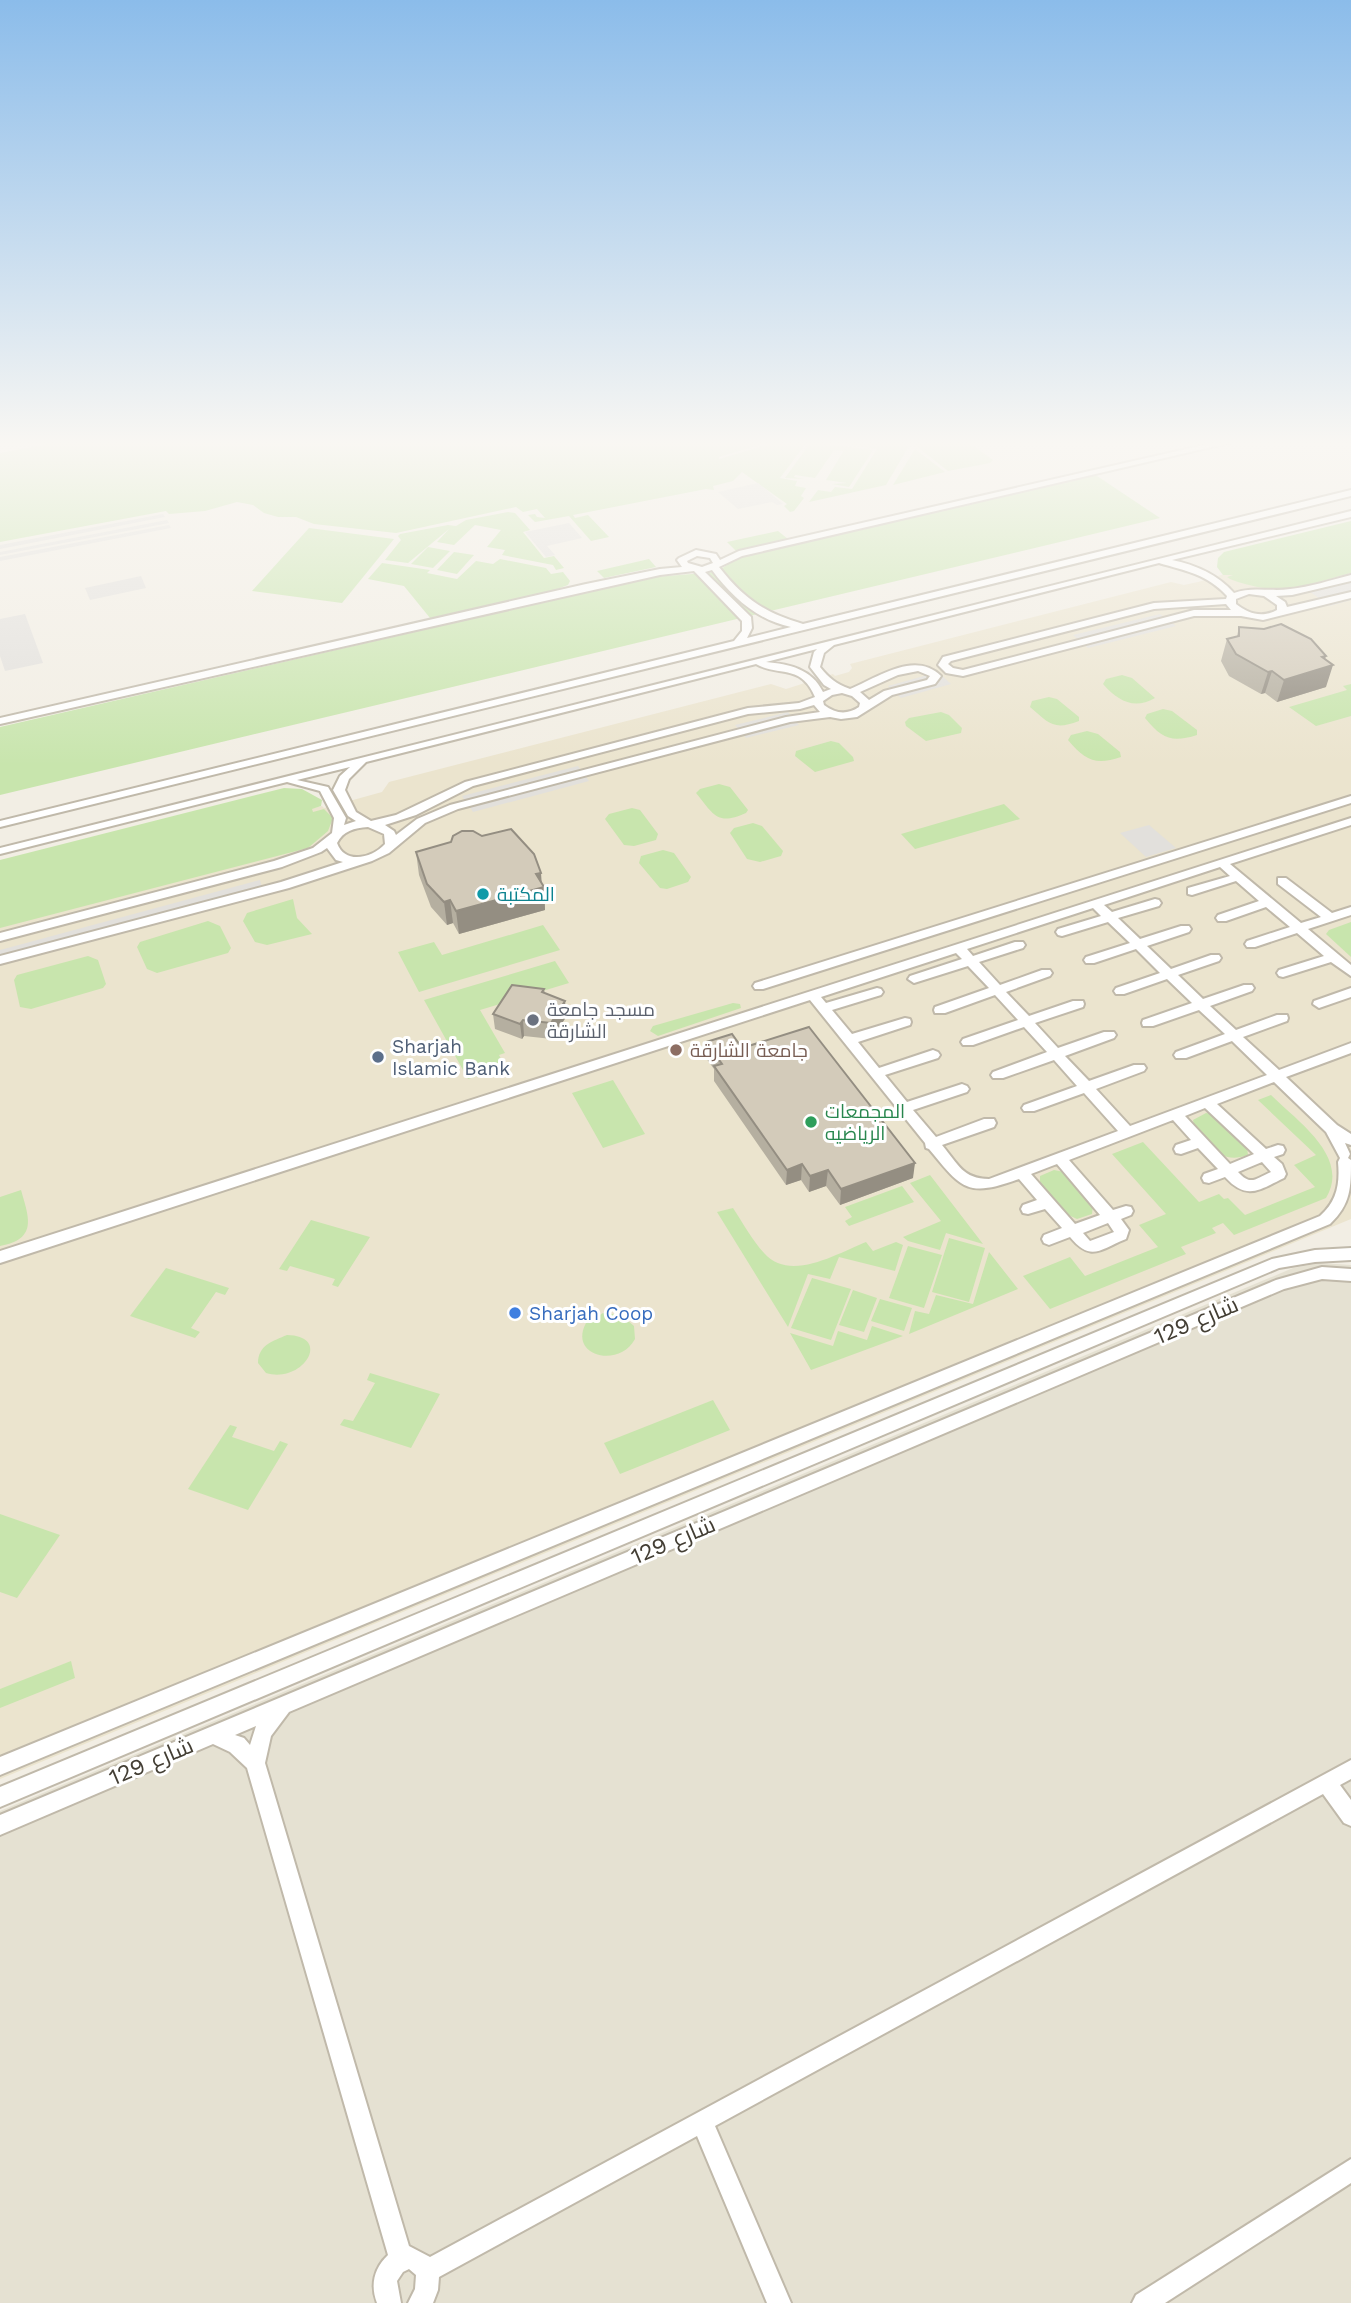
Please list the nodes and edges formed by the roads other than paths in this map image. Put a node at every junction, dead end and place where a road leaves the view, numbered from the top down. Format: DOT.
graph roads {
  1 [pos="759,549"];
  2 [pos="1120,549"];
  3 [pos="1204,549"];
  4 [pos="1213,549"];
  5 [pos="709,554"];
  6 [pos="739,554"];
  7 [pos="682,560"];
  8 [pos="1155,561"];
  9 [pos="717,565"];
  10 [pos="1208,566"];
  11 [pos="1196,569"];
  12 [pos="695,570"];
  13 [pos="660,572"];
  14 [pos="1351,578"];
  15 [pos="1223,582"];
  16 [pos="1306,589"];
  17 [pos="1248,591"];
  18 [pos="1267,594"];
  19 [pos="1351,595"];
  20 [pos="1231,598"];
  21 [pos="906,602"];
  22 [pos="1323,603"];
  23 [pos="754,609"];
  24 [pos="742,611"];
  25 [pos="1282,611"];
  26 [pos="1243,614"];
  27 [pos="927,621"];
  28 [pos="804,626"];
  29 [pos="738,643"];
  30 [pos="835,643"];
  31 [pos="746,663"];
  32 [pos="816,672"];
  33 [pos="805,675"];
  34 [pos="592,678"];
  35 [pos="846,691"];
  36 [pos="610,699"];
  37 [pos="819,699"];
  38 [pos="864,708"];
  39 [pos="734,714"];
  40 [pos="830,714"];
  41 [pos="0,721"];
  42 [pos="705,722"];
  43 [pos="748,730"];
  44 [pos="722,737"];
  45 [pos="362,760"];
  46 [pos="280,780"];
  47 [pos="340,784"];
  48 [pos="324,789"];
  49 [pos="1351,799"];
  50 [pos="343,810"];
  51 [pos="21,818"];
  52 [pos="0,824"];
  53 [pos="370,824"];
  54 [pos="1348,825"];
  55 [pos="335,835"];
  56 [pos="31,843"];
  57 [pos="391,845"];
  58 [pos="0,851"];
  59 [pos="361,860"];
  60 [pos="1222,863"];
  61 [pos="278,864"];
  62 [pos="1238,877"];
  63 [pos="1282,881"];
  64 [pos="285,885"];
  65 [pos="1192,891"];
  66 [pos="1268,902"];
  67 [pos="1155,903"];
  68 [pos="1096,904"];
  69 [pos="1351,911"];
  70 [pos="1110,917"];
  71 [pos="1222,918"];
  72 [pos="1330,918"];
  73 [pos="1299,928"];
  74 [pos="1185,929"];
  75 [pos="1062,932"];
  76 [pos="0,937"];
  77 [pos="1139,944"];
  78 [pos="1251,944"];
  79 [pos="1019,945"];
  80 [pos="959,948"];
  81 [pos="1333,957"];
  82 [pos="1216,958"];
  83 [pos="0,960"];
  84 [pos="1090,960"];
  85 [pos="971,961"];
  86 [pos="1351,972"];
  87 [pos="1046,974"];
  88 [pos="1170,974"];
  89 [pos="1283,974"];
  90 [pos="914,979"];
  91 [pos="759,986"];
  92 [pos="1248,988"];
  93 [pos="998,990"];
  94 [pos="1120,990"];
  95 [pos="877,992"];
  96 [pos="1351,992"];
  97 [pos="813,995"];
  98 [pos="1078,1004"];
  99 [pos="1201,1004"];
  100 [pos="1319,1004"];
  101 [pos="823,1008"];
  102 [pos="940,1010"];
  103 [pos="1282,1018"];
  104 [pos="1027,1022"];
  105 [pos="905,1023"];
  106 [pos="1148,1023"];
  107 [pos="1109,1035"];
  108 [pos="1234,1035"];
  109 [pos="848,1040"];
  110 [pos="968,1042"];
  111 [pos="1345,1050"];
  112 [pos="1056,1054"];
  113 [pos="933,1055"];
  114 [pos="1181,1055"];
  115 [pos="1351,1064"];
  116 [pos="1139,1068"];
  117 [pos="876,1074"];
  118 [pos="998,1075"];
  119 [pos="1277,1076"];
  120 [pos="1086,1087"];
  121 [pos="962,1089"];
  122 [pos="1207,1102"];
  123 [pos="903,1108"];
  124 [pos="1029,1108"];
  125 [pos="1175,1114"];
  126 [pos="989,1123"];
  127 [pos="1332,1129"];
  128 [pos="1128,1132"];
  129 [pos="1351,1140"];
  130 [pos="1200,1142"];
  131 [pos="932,1144"];
  132 [pos="1181,1149"];
  133 [pos="1271,1153"];
  134 [pos="1060,1158"];
  135 [pos="1348,1164"];
  136 [pos="1227,1171"];
  137 [pos="1021,1172"];
  138 [pos="1209,1178"];
  139 [pos="1103,1182"];
  140 [pos="1086,1188"];
  141 [pos="1047,1202"];
  142 [pos="1344,1204"];
  143 [pos="1028,1209"];
  144 [pos="1126,1210"];
  145 [pos="1110,1216"];
  146 [pos="1072,1231"];
  147 [pos="1049,1239"];
  148 [pos="1351,1254"];
  149 [pos="0,1257"];
  150 [pos="1351,1275"];
  151 [pos="284,1706"];
  152 [pos="213,1735"];
  153 [pos="256,1763"];
  154 [pos="0,1766"];
  155 [pos="1351,1769"];
  156 [pos="1326,1782"];
  157 [pos="0,1797"];
  158 [pos="1351,1816"];
  159 [pos="0,1825"];
  160 [pos="702,2121"];
  161 [pos="1351,2170"];
  162 [pos="401,2259"];
  163 [pos="427,2271"];
  164 [pos="383,2301"];
  165 [pos="420,2303"];
  166 [pos="779,2303"];
  167 [pos="1144,2303"];
  1 -- 6 [label="street"];
  2 -- 21 [label="street"];
  3 -- 8 [label="street"];
  4 -- 10 [label="street"];
  5 -- 6 [label="street"];
  5 -- 7 [label="street"];
  5 -- 9 [label="street"];
  6 -- 9 [label="street"];
  7 -- 12 [label="street"];
  7 -- 13 [label="street"];
  8 -- 11 [label="street"];
  8 -- 27 [label="street"];
  9 -- 12 [label="street"];
  9 -- 23 [label="street"];
  10 -- 11 [label="street"];
  10 -- 15 [label="street"];
  11 -- 15 [label="street"];
  12 -- 13 [label="street"];
  12 -- 24 [label="street"];
  13 -- 41 [label="street"];
  14 -- 16 [label="street"];
  15 -- 17 [label="street"];
  15 -- 20 [label="street"];
  16 -- 18 [label="street"];
  16 -- 22 [label="street"];
  17 -- 18 [label="street"];
  17 -- 20 [label="street"];
  18 -- 25 [label="street"];
  19 -- 22 [label="street"];
  20 -- 26 [label="street"];
  20 -- 26 [label="street"];
  21 -- 27 [label="street"];
  21 -- 28 [label="street"];
  22 -- 25 [label="street"];
  23 -- 24 [label="street"];
  23 -- 28 [label="street"];
  24 -- 29 [label="street"];
  25 -- 26 [label="street"];
  27 -- 30 [label="street"];
  28 -- 29 [label="street"];
  29 -- 34 [label="street"];
  30 -- 31 [label="street"];
  30 -- 32 [label="street"];
  31 -- 33 [label="street"];
  31 -- 36 [label="street"];
  32 -- 33 [label="street"];
  32 -- 35 [label="street"];
  33 -- 37 [label="street"];
  34 -- 36 [label="street"];
  34 -- 51 [label="street"];
  35 -- 37 [label="street"];
  35 -- 38 [label="street"];
  35 -- 38 [label="street"];
  36 -- 45 [label="street"];
  37 -- 39 [label="street"];
  37 -- 40 [label="street"];
  38 -- 40 [label="street"];
  39 -- 42 [label="street"];
  39 -- 43 [label="street"];
  40 -- 43 [label="street"];
  42 -- 44 [label="street"];
  42 -- 53 [label="street"];
  43 -- 44 [label="street"];
  44 -- 57 [label="street"];
  45 -- 46 [label="street"];
  45 -- 47 [label="street"];
  46 -- 48 [label="street"];
  46 -- 56 [label="street"];
  47 -- 48 [label="street"];
  47 -- 50 [label="street"];
  48 -- 50 [label="street"];
  49 -- 91 [label="street"];
  50 -- 53 [label="street"];
  50 -- 55 [label="street"];
  51 -- 52 [label="street"];
  51 -- 56 [label="street"];
  53 -- 55 [label="street"];
  53 -- 57 [label="street"];
  54 -- 60 [label="street"];
  55 -- 59 [label="street"];
  55 -- 61 [label="street"];
  56 -- 58 [label="street"];
  57 -- 59 [label="street"];
  59 -- 64 [label="street"];
  60 -- 62 [label="street"];
  60 -- 68 [label="street"];
  61 -- 64 [label="street"];
  61 -- 76 [label="street"];
  62 -- 65 [label="street"];
  62 -- 66 [label="street"];
  63 -- 72 [label="street"];
  64 -- 83 [label="street"];
  66 -- 71 [label="street"];
  66 -- 73 [label="street"];
  67 -- 70 [label="street"];
  68 -- 70 [label="street"];
  68 -- 80 [label="street"];
  69 -- 72 [label="street"];
  70 -- 75 [label="street"];
  70 -- 77 [label="street"];
  72 -- 73 [label="street"];
  73 -- 78 [label="street"];
  73 -- 81 [label="street"];
  74 -- 77 [label="street"];
  77 -- 84 [label="street"];
  77 -- 88 [label="street"];
  79 -- 85 [label="street"];
  80 -- 85 [label="street"];
  80 -- 97 [label="street"];
  81 -- 86 [label="street"];
  81 -- 89 [label="street"];
  82 -- 88 [label="street"];
  85 -- 90 [label="street"];
  85 -- 93 [label="street"];
  87 -- 93 [label="street"];
  88 -- 94 [label="street"];
  88 -- 99 [label="street"];
  92 -- 99 [label="street"];
  93 -- 102 [label="street"];
  93 -- 104 [label="street"];
  95 -- 101 [label="street"];
  96 -- 100 [label="street"];
  97 -- 101 [label="street"];
  97 -- 149 [label="street"];
  98 -- 104 [label="street"];
  99 -- 106 [label="street"];
  99 -- 108 [label="street"];
  101 -- 109 [label="street"];
  103 -- 108 [label="street"];
  104 -- 110 [label="street"];
  104 -- 112 [label="street"];
  105 -- 109 [label="street"];
  107 -- 112 [label="street"];
  108 -- 114 [label="street"];
  108 -- 119 [label="street"];
  109 -- 117 [label="street"];
  111 -- 115 [label="street"];
  111 -- 119 [label="street"];
  112 -- 118 [label="street"];
  112 -- 120 [label="street"];
  113 -- 117 [label="street"];
  116 -- 120 [label="street"];
  117 -- 123 [label="street"];
  119 -- 122 [label="street"];
  119 -- 127 [label="street"];
  120 -- 124 [label="street"];
  120 -- 128 [label="street"];
  121 -- 123 [label="street"];
  122 -- 125 [label="street"];
  122 -- 133 [label="street"];
  123 -- 131 [label="street"];
  125 -- 128 [label="street"];
  125 -- 130 [label="street"];
  126 -- 131 [label="street"];
  127 -- 129 [label="street"];
  127 -- 135 [label="street"];
  128 -- 134 [label="street"];
  130 -- 132 [label="street"];
  130 -- 136 [label="street"];
  131 -- 137 [label="street"];
  133 -- 136 [label="street"];
  133 -- 136 [label="street"];
  134 -- 137 [label="street"];
  134 -- 140 [label="street"];
  135 -- 142 [label="street"];
  136 -- 138 [label="street"];
  137 -- 141 [label="street"];
  139 -- 140 [label="street"];
  140 -- 145 [label="street"];
  141 -- 143 [label="street"];
  141 -- 146 [label="street"];
  142 -- 154 [label="street"];
  144 -- 145 [label="street"];
  145 -- 146 [label="street"];
  145 -- 146 [label="street"];
  146 -- 147 [label="street"];
  148 -- 157 [label="street, شارع 129"];
  150 -- 151 [label="street, شارع 129"];
  151 -- 152 [label="street, شارع 129"];
  151 -- 153 [label="street"];
  152 -- 153 [label="street"];
  152 -- 159 [label="street, شارع 129"];
  153 -- 162 [label="street"];
  155 -- 156 [label="street"];
  156 -- 158 [label="street"];
  156 -- 160 [label="street"];
  160 -- 163 [label="street"];
  160 -- 166 [label="street"];
  161 -- 167 [label="street"];
  162 -- 163 [label="street"];
  162 -- 164 [label="street"];
  163 -- 165 [label="street"];
}
